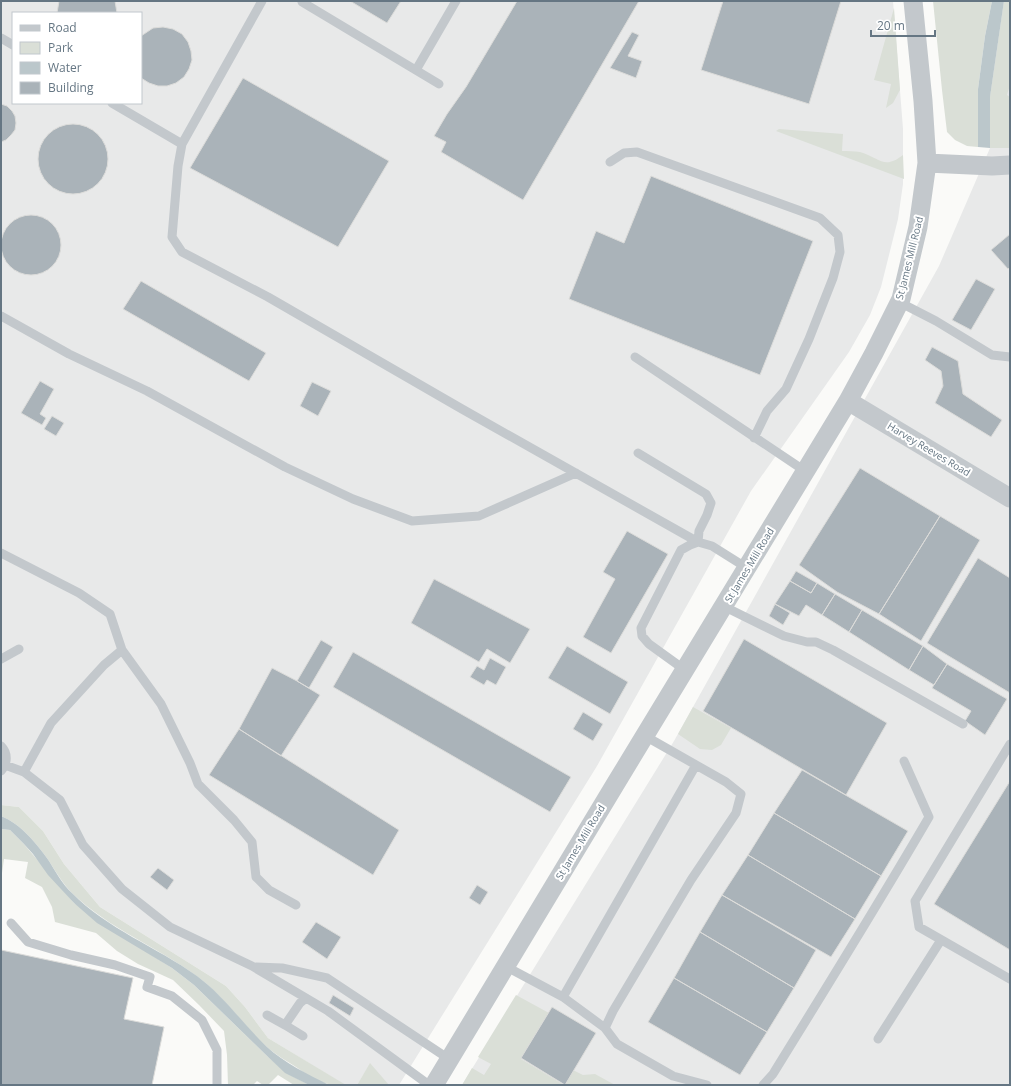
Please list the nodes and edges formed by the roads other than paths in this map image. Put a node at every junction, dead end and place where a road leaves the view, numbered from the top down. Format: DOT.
graph roads {
  1 [pos="262,1"];
  2 [pos="456,1"];
  3 [pos="913,1"];
  4 [pos="302,2"];
  5 [pos="1,38"];
  6 [pos="12,44"];
  7 [pos="416,70"];
  8 [pos="439,84"];
  9 [pos="114,104"];
  10 [pos="182,144"];
  11 [pos="610,162"];
  12 [pos="927,163"];
  13 [pos="1010,165"];
  14 [pos="899,302"];
  15 [pos="1,316"];
  16 [pos="1010,356"];
  17 [pos="635,357"];
  18 [pos="848,401"];
  19 [pos="754,438"];
  20 [pos="638,453"];
  21 [pos="805,471"];
  22 [pos="576,473"];
  23 [pos="1010,498"];
  24 [pos="698,542"];
  25 [pos="1,553"];
  26 [pos="747,568"];
  27 [pos="723,606"];
  28 [pos="19,649"];
  29 [pos="122,650"];
  30 [pos="1,659"];
  31 [pos="684,670"];
  32 [pos="963,724"];
  33 [pos="644,736"];
  34 [pos="1010,744"];
  35 [pos="1,746"];
  36 [pos="904,761"];
  37 [pos="696,765"];
  38 [pos="3,768"];
  39 [pos="24,772"];
  40 [pos="296,905"];
  41 [pos="11,923"];
  42 [pos="941,940"];
  43 [pos="252,966"];
  44 [pos="505,966"];
  45 [pos="1010,979"];
  46 [pos="563,997"];
  47 [pos="306,998"];
  48 [pos="267,1015"];
  49 [pos="285,1025"];
  50 [pos="606,1028"];
  51 [pos="302,1036"];
  52 [pos="878,1039"];
  53 [pos="449,1059"];
  54 [pos="217,1085"];
  55 [pos="429,1085"];
  56 [pos="434,1085"];
  57 [pos="707,1085"];
  58 [pos="763,1085"];
  1 -- 10 [label="lane"];
  2 -- 7 [label="lane"];
  3 -- 12 [label="street, St James Mill Road"];
  4 -- 7 [label="lane"];
  5 -- 6 [label="lane"];
  7 -- 8 [label="lane"];
  9 -- 10 [label="lane"];
  10 -- 22 [label="lane"];
  11 -- 19 [label="lane"];
  12 -- 13 [label="street"];
  12 -- 14 [label="street, St James Mill Road"];
  14 -- 16 [label="lane"];
  14 -- 18 [label="street, St James Mill Road"];
  15 -- 22 [label="lane"];
  17 -- 19 [label="lane"];
  18 -- 21 [label="street, St James Mill Road"];
  18 -- 23 [label="street, Harvey Reeves Road"];
  19 -- 21 [label="lane"];
  20 -- 24 [label="lane"];
  21 -- 26 [label="street, St James Mill Road"];
  22 -- 24 [label="lane"];
  24 -- 26 [label="lane"];
  24 -- 31 [label="lane"];
  25 -- 29 [label="lane"];
  26 -- 27 [label="street, St James Mill Road"];
  27 -- 31 [label="street, St James Mill Road"];
  27 -- 32 [label="lane"];
  28 -- 30 [label="lane"];
  29 -- 39 [label="lane"];
  29 -- 40 [label="lane"];
  31 -- 33 [label="street, St James Mill Road"];
  33 -- 37 [label="lane"];
  33 -- 44 [label="street, St James Mill Road"];
  34 -- 42 [label="lane"];
  35 -- 38 [label="lane"];
  36 -- 58 [label="lane"];
  37 -- 46 [label="lane"];
  37 -- 50 [label="lane"];
  38 -- 39 [label="lane"];
  39 -- 43 [label="lane"];
  41 -- 54 [label="lane"];
  42 -- 45 [label="lane"];
  42 -- 52 [label="lane"];
  43 -- 47 [label="lane"];
  43 -- 53 [label="lane"];
  44 -- 46 [label="lane"];
  44 -- 53 [label="street, St James Mill Road"];
  46 -- 50 [label="lane"];
  47 -- 49 [label="lane"];
  47 -- 55 [label="lane"];
  48 -- 49 [label="lane"];
  49 -- 51 [label="lane"];
  50 -- 57 [label="lane"];
  53 -- 56 [label="street, St James Mill Road"];
}
